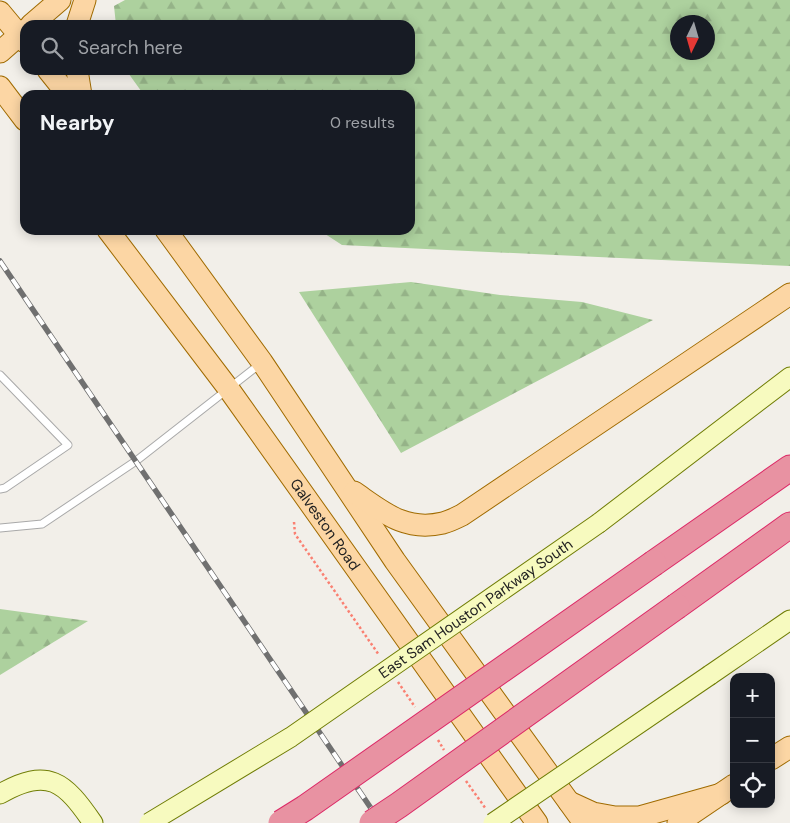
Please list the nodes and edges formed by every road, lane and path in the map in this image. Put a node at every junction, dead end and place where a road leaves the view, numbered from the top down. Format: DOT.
graph roads {
  1 [pos="60,0"];
  2 [pos="85,0"];
  3 [pos="0,12"];
  4 [pos="39,20"];
  5 [pos="79,20"];
  6 [pos="20,29"];
  7 [pos="20,37"];
  8 [pos="0,52"];
  9 [pos="52,75"];
  10 [pos="78,75"];
  11 [pos="0,87"];
  12 [pos="64,90"];
  13 [pos="79,90"];
  14 [pos="20,113"];
  15 [pos="112,235"];
  16 [pos="170,235"];
  17 [pos="790,294"];
  18 [pos="262,362"];
  19 [pos="0,375"];
  20 [pos="790,377"];
  21 [pos="228,388"];
  22 [pos="790,468"];
  23 [pos="344,485"];
  24 [pos="0,489"];
  25 [pos="790,525"];
  26 [pos="0,528"];
  27 [pos="790,620"];
  28 [pos="790,747"];
  29 [pos="775,756"];
  30 [pos="727,789"];
  31 [pos="0,794"];
  32 [pos="569,802"];
  33 [pos="92,823"];
  34 [pos="149,823"];
  35 [pos="281,823"];
  36 [pos="372,823"];
  37 [pos="493,823"];
  38 [pos="537,823"];
  39 [pos="584,823"];
  40 [pos="678,823"];
  41 [pos="699,823"];
  1 -- 4 [label="main road"];
  2 -- 5 [label="main road"];
  3 -- 6 [label="main road"];
  7 -- 8 [label="main road"];
  9 -- 12 [label="main road"];
  10 -- 13 [label="main road"];
  11 -- 14 [label="main road"];
  15 -- 21 [label="main road, Galveston Road"];
  16 -- 18 [label="main road"];
  17 -- 23 [label="main road"];
  18 -- 21 [label="lane"];
  18 -- 23 [label="main road"];
  19 -- 24 [label="lane"];
  20 -- 34 [label="main road, East Sam Houston Parkway South, bridge"];
  21 -- 26 [label="lane"];
  21 -- 38 [label="main road, Galveston Road"];
  22 -- 35 [label="highway, bridge"];
  23 -- 32 [label="main road"];
  25 -- 36 [label="highway, bridge"];
  27 -- 37 [label="main road, bridge"];
  28 -- 29 [label="main road"];
  30 -- 32 [label="main road"];
  30 -- 40 [label="main road"];
  30 -- 41 [label="main road"];
  31 -- 33 [label="main road"];
  32 -- 39 [label="main road"];
}
